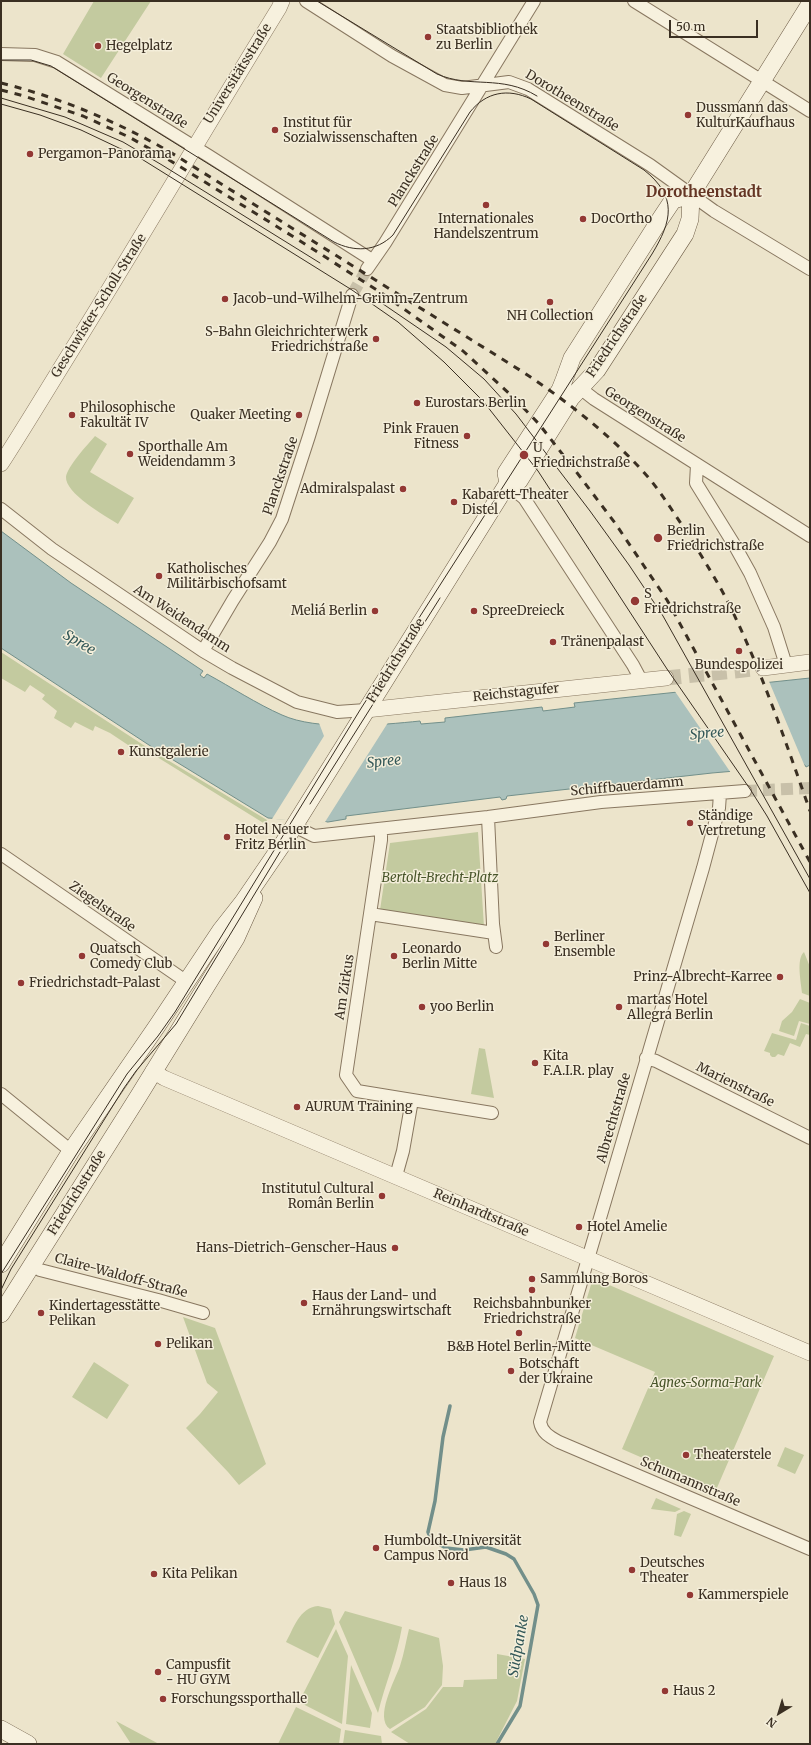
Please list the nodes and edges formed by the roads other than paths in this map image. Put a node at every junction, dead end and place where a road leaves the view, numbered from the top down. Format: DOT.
graph roads {
  1 [pos="282,1"];
  2 [pos="306,1"];
  3 [pos="534,1"];
  4 [pos="634,1"];
  5 [pos="810,4"];
  6 [pos="1,54"];
  7 [pos="762,81"];
  8 [pos="482,86"];
  9 [pos="810,111"];
  10 [pos="195,147"];
  11 [pos="691,195"];
  12 [pos="369,265"];
  13 [pos="810,269"];
  14 [pos="352,295"];
  15 [pos="580,388"];
  16 [pos="1,464"];
  17 [pos="697,465"];
  18 [pos="507,484"];
  19 [pos="1,509"];
  20 [pos="810,536"];
  21 [pos="204,651"];
  22 [pos="810,662"];
  23 [pos="786,665"];
  24 [pos="763,668"];
  25 [pos="666,678"];
  26 [pos="641,680"];
  27 [pos="363,714"];
  28 [pos="745,791"];
  29 [pos="720,794"];
  30 [pos="488,817"];
  31 [pos="380,829"];
  32 [pos="291,830"];
  33 [pos="1,854"];
  34 [pos="369,920"];
  35 [pos="494,933"];
  36 [pos="496,947"];
  37 [pos="187,982"];
  38 [pos="646,1058"];
  39 [pos="134,1060"];
  40 [pos="153,1071"];
  41 [pos="1,1094"];
  42 [pos="412,1100"];
  43 [pos="492,1113"];
  44 [pos="810,1138"];
  45 [pos="70,1151"];
  46 [pos="396,1176"];
  47 [pos="588,1258"];
  48 [pos="1,1264"];
  49 [pos="32,1265"];
  50 [pos="203,1313"];
  51 [pos="1,1314"];
  52 [pos="810,1353"];
  53 [pos="559,1442"];
  54 [pos="810,1549"];
  55 [pos="1,1729"];
  56 [pos="28,1744"];
  1 -- 10 [label="street, Universitätsstraße"];
  2 -- 8 [label="street, Dorotheenstraße"];
  3 -- 8 [label="street, Planckstraße"];
  4 -- 7 [label="street"];
  5 -- 7 [label="main road, Friedrichstraße"];
  6 -- 10 [label="street, Georgenstraße"];
  7 -- 9 [label="street"];
  7 -- 11 [label="main road, Friedrichstraße"];
  8 -- 11 [label="street, Dorotheenstraße"];
  8 -- 12 [label="street, Planckstraße"];
  10 -- 12 [label="street, Georgenstraße"];
  10 -- 16 [label="street, Geschwister-Scholl-Straße"];
  11 -- 13 [label="street, Dorotheenstraße"];
  11 -- 15 [label="main road, Friedrichstraße"];
  11 -- 18 [label="main road, Friedrichstraße"];
  14 -- 21 [label="street, Planckstraße"];
  15 -- 17 [label="street, Georgenstraße"];
  15 -- 18 [label="main road, Friedrichstraße"];
  17 -- 20 [label="street, Georgenstraße"];
  17 -- 23 [label="street"];
  18 -- 26 [label="street"];
  18 -- 27 [label="main road, Friedrichstraße"];
  19 -- 21 [label="street, Am Weidendamm"];
  21 -- 27 [label="street, Am Weidendamm"];
  22 -- 23 [label="street"];
  23 -- 24 [label="street"];
  25 -- 26 [label="street, Reichstagufer"];
  26 -- 27 [label="street, Reichstagufer"];
  27 -- 32 [label="main road, Friedrichstraße"];
  28 -- 29 [label="street, Schiffbauerdamm"];
  29 -- 30 [label="street, Schiffbauerdamm"];
  29 -- 38 [label="street, Albrechtstraße"];
  30 -- 31 [label="street, Schiffbauerdamm"];
  30 -- 35 [label="street"];
  31 -- 32 [label="street, Schiffbauerdamm"];
  31 -- 34 [label="street, Am Zirkus"];
  32 -- 37 [label="main road, Friedrichstraße"];
  32 -- 40 [label="main road, Friedrichstraße"];
  33 -- 37 [label="street, Ziegelstraße"];
  34 -- 35 [label="street"];
  34 -- 42 [label="street, Am Zirkus"];
  35 -- 36 [label="street"];
  37 -- 39 [label="main road, Friedrichstraße"];
  38 -- 44 [label="street, Marienstraße"];
  38 -- 47 [label="street, Albrechtstraße"];
  39 -- 40 [label="main road"];
  39 -- 45 [label="main road, Friedrichstraße"];
  40 -- 46 [label="street, Reinhardtstraße"];
  40 -- 49 [label="main road, Friedrichstraße"];
  41 -- 45 [label="street"];
  42 -- 43 [label="street, Am Zirkus"];
  42 -- 46 [label="street"];
  45 -- 48 [label="main road, Friedrichstraße"];
  46 -- 47 [label="street, Reinhardtstraße"];
  47 -- 52 [label="street, Reinhardtstraße"];
  47 -- 53 [label="street, Albrechtstraße"];
  49 -- 50 [label="street, Claire-Waldoff-Straße"];
  49 -- 51 [label="main road, Friedrichstraße"];
  53 -- 54 [label="street, Schumannstraße"];
  55 -- 56 [label="main road"];
}
